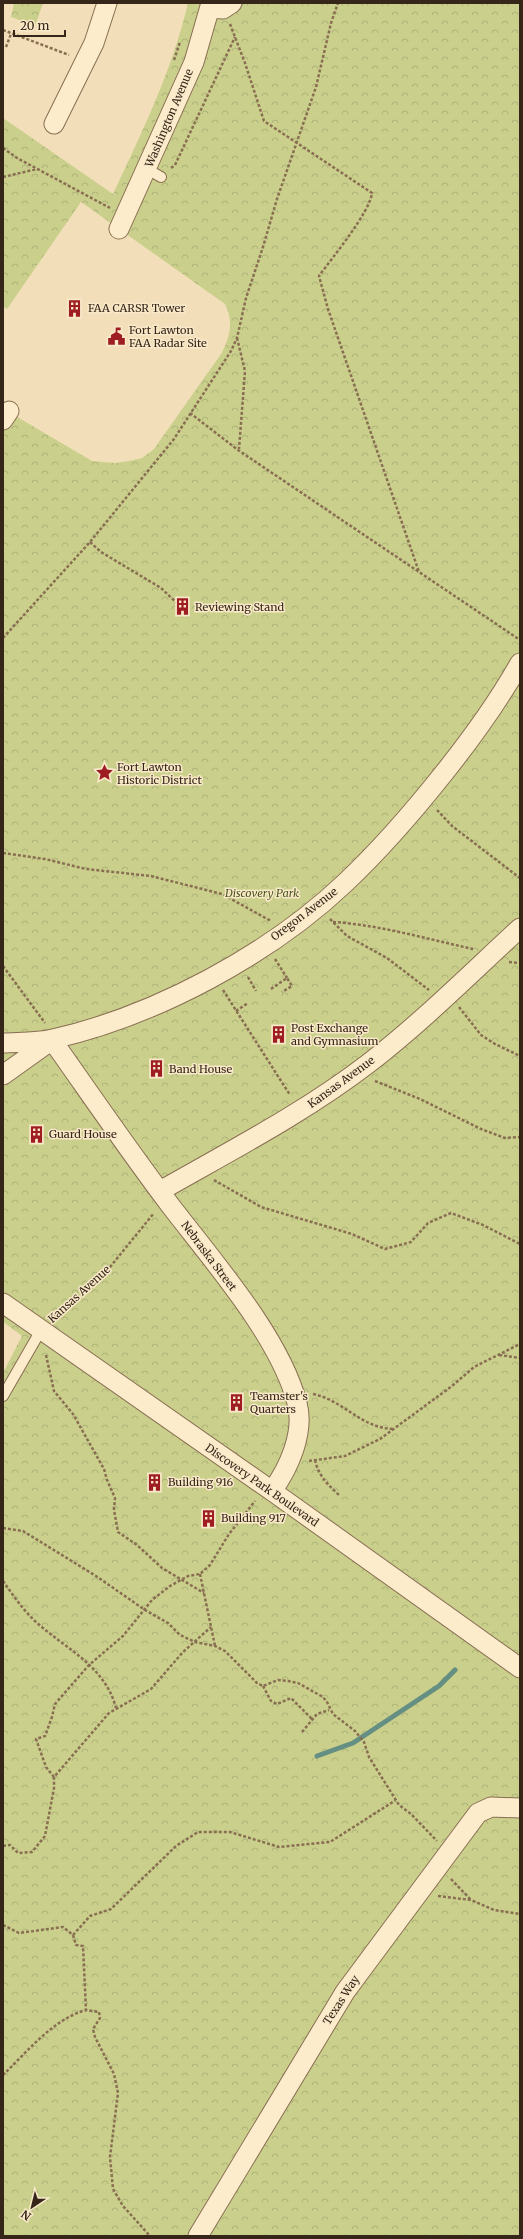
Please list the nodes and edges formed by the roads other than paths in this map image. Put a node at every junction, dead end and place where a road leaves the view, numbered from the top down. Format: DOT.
graph roads {
  1 [pos="107,3"];
  2 [pos="219,6"];
  3 [pos="54,124"];
  4 [pos="122,222"];
  5 [pos="520,664"];
  6 [pos="520,928"];
  7 [pos="52,1040"];
  8 [pos="3,1043"];
  9 [pos="3,1075"];
  10 [pos="163,1196"];
  11 [pos="3,1303"];
  12 [pos="41,1330"];
  13 [pos="3,1396"];
  14 [pos="269,1489"];
  15 [pos="520,1668"];
  16 [pos="520,1808"];
  17 [pos="198,2236"];
  1 -- 3 [label="street"];
  2 -- 4 [label="street, Washington Avenue"];
  5 -- 7 [label="street, Oregon Avenue"];
  6 -- 10 [label="street, Kansas Avenue"];
  7 -- 8 [label="street, Oregon Avenue"];
  7 -- 9 [label="street"];
  7 -- 10 [label="street, Nebraska Street"];
  10 -- 14 [label="street, Nebraska Street"];
  11 -- 12 [label="street, Discovery Park Boulevard"];
  12 -- 13 [label="lane, Kansas Avenue"];
  12 -- 14 [label="street, Discovery Park Boulevard"];
  14 -- 15 [label="street, Discovery Park Boulevard"];
  16 -- 17 [label="street, Texas Way"];
}
